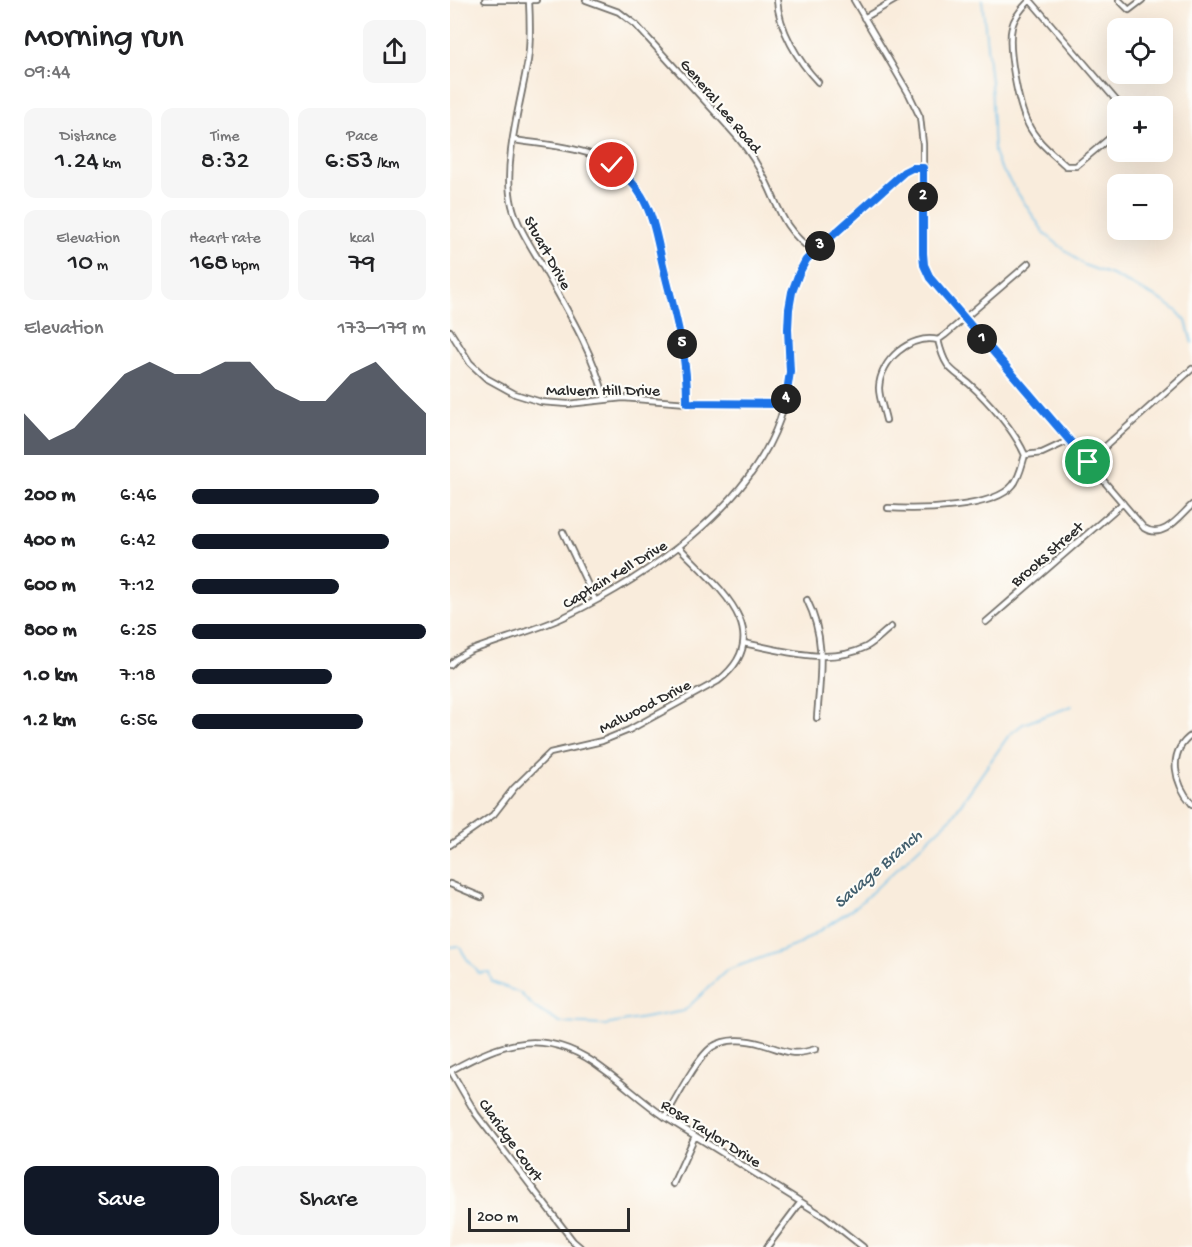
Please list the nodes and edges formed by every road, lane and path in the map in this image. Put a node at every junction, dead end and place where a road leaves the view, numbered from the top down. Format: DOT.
graph roads {
  1 [pos="485,0"];
  2 [pos="529,0"];
  3 [pos="536,0"];
  4 [pos="586,0"];
  5 [pos="777,0"];
  6 [pos="854,0"];
  7 [pos="895,0"];
  8 [pos="1030,0"];
  9 [pos="1119,0"];
  10 [pos="1142,0"];
  11 [pos="864,18"];
  12 [pos="818,82"];
  13 [pos="1112,96"];
  14 [pos="514,140"];
  15 [pos="1107,140"];
  16 [pos="923,168"];
  17 [pos="814,252"];
  18 [pos="1029,263"];
  19 [pos="966,319"];
  20 [pos="450,331"];
  21 [pos="938,340"];
  22 [pos="1192,369"];
  23 [pos="605,399"];
  24 [pos="687,403"];
  25 [pos="785,404"];
  26 [pos="886,420"];
  27 [pos="1070,440"];
  28 [pos="1025,455"];
  29 [pos="1088,462"];
  30 [pos="1123,503"];
  31 [pos="1192,506"];
  32 [pos="888,508"];
  33 [pos="563,532"];
  34 [pos="679,547"];
  35 [pos="595,600"];
  36 [pos="807,600"];
  37 [pos="986,622"];
  38 [pos="891,627"];
  39 [pos="743,643"];
  40 [pos="821,657"];
  41 [pos="450,665"];
  42 [pos="817,718"];
  43 [pos="1192,735"];
  44 [pos="1192,804"];
  45 [pos="450,844"];
  46 [pos="450,884"];
  47 [pos="481,897"];
  48 [pos="816,1049"];
  49 [pos="450,1071"];
  50 [pos="665,1117"];
  51 [pos="695,1136"];
  52 [pos="673,1184"];
  53 [pos="800,1203"];
  54 [pos="580,1247"];
  55 [pos="766,1247"];
  56 [pos="863,1247"];
  1 -- 2 [label="street"];
  2 -- 3 [label="street"];
  2 -- 14 [label="street, Stuart Drive"];
  4 -- 17 [label="street, General Lee Road"];
  5 -- 12 [label="street"];
  6 -- 11 [label="street"];
  7 -- 11 [label="street"];
  8 -- 13 [label="street"];
  8 -- 15 [label="street"];
  9 -- 10 [label="street"];
  11 -- 16 [label="street"];
  14 -- 23 [label="street, Stuart Drive"];
  14 -- 24 [label="street"];
  16 -- 17 [label="street, Captain Kell Drive"];
  16 -- 19 [label="street"];
  17 -- 25 [label="street, Captain Kell Drive"];
  18 -- 19 [label="street"];
  19 -- 21 [label="street"];
  19 -- 27 [label="street"];
  20 -- 23 [label="street, Malvern Hill Drive"];
  21 -- 26 [label="street"];
  21 -- 28 [label="street"];
  22 -- 29 [label="street"];
  23 -- 24 [label="street, Malvern Hill Drive"];
  24 -- 25 [label="street, Malvern Hill Drive"];
  25 -- 34 [label="street, Captain Kell Drive"];
  27 -- 28 [label="street"];
  27 -- 29 [label="street"];
  28 -- 32 [label="street"];
  29 -- 30 [label="street"];
  30 -- 31 [label="street"];
  30 -- 37 [label="street, Brooks Street"];
  33 -- 35 [label="street"];
  34 -- 35 [label="street, Captain Kell Drive"];
  34 -- 39 [label="street"];
  35 -- 41 [label="street, Captain Kell Drive"];
  36 -- 40 [label="street"];
  38 -- 40 [label="street"];
  39 -- 40 [label="street"];
  39 -- 45 [label="street, Malwood Drive"];
  40 -- 42 [label="street"];
  43 -- 44 [label="street"];
  46 -- 47 [label="street"];
  48 -- 50 [label="street"];
  49 -- 50 [label="street, Rosa Taylor Drive"];
  49 -- 54 [label="street, Claridge Court"];
  50 -- 51 [label="street, Rosa Taylor Drive"];
  51 -- 52 [label="street"];
  51 -- 53 [label="street, Rosa Taylor Drive"];
  53 -- 55 [label="street"];
  53 -- 56 [label="street, Rosa Taylor Drive"];
}
